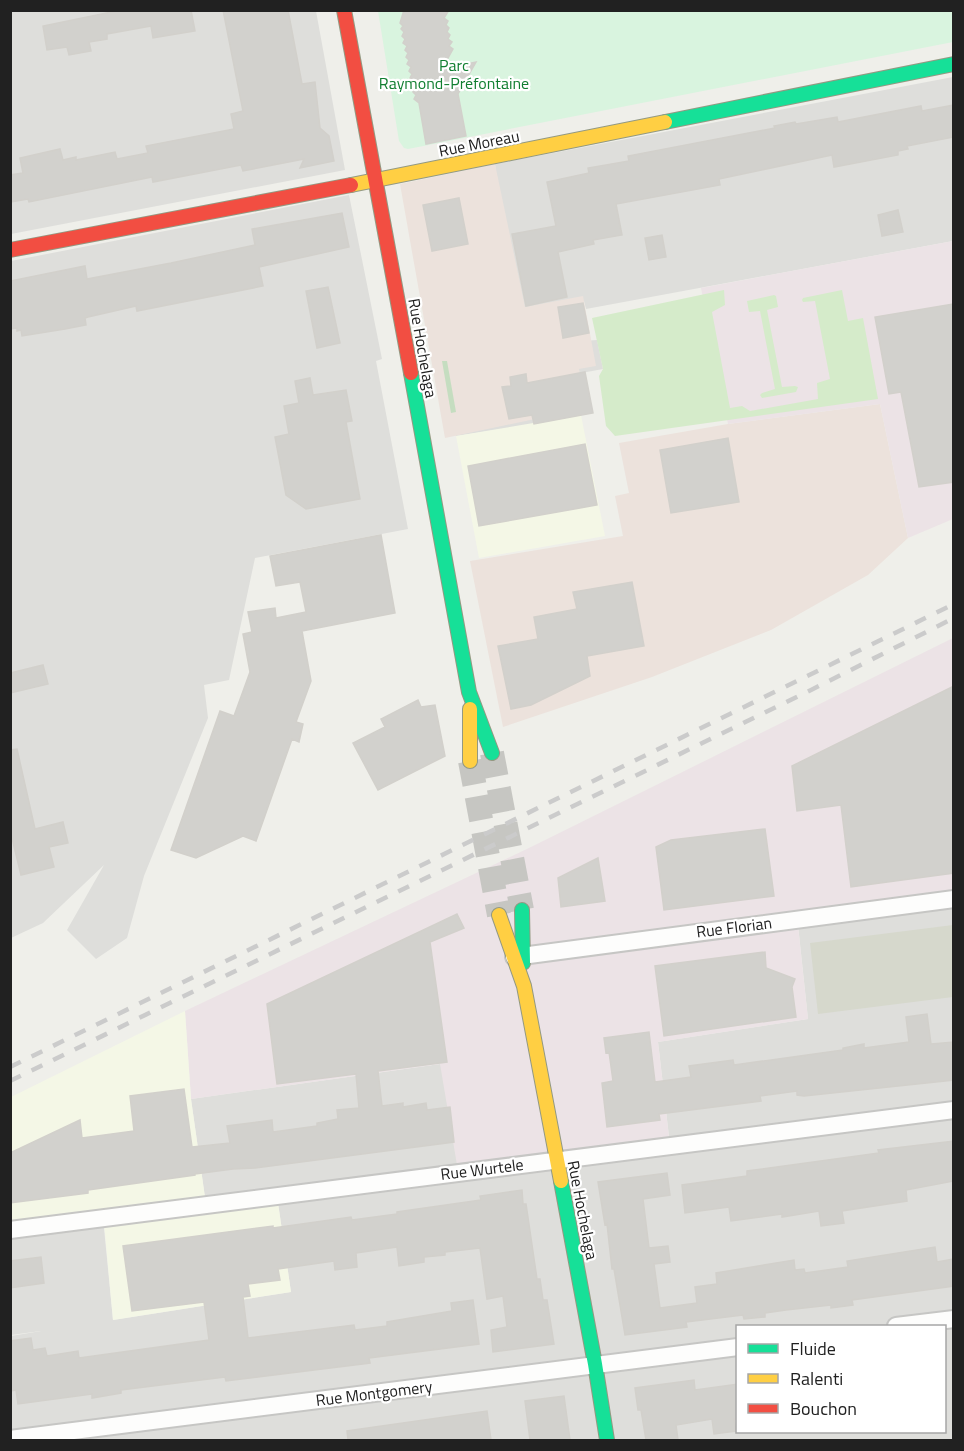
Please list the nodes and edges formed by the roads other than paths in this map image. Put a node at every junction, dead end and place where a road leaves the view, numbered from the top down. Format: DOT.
graph roads {
  1 [pos="344,10"];
  2 [pos="954,64"];
  3 [pos="376,180"];
  4 [pos="10,250"];
  5 [pos="469,692"];
  6 [pos="492,753"];
  7 [pos="470,761"];
  8 [pos="954,899"];
  9 [pos="522,910"];
  10 [pos="499,915"];
  11 [pos="519,956"];
  12 [pos="954,1110"];
  13 [pos="557,1160"];
  14 [pos="10,1230"];
  15 [pos="954,1319"];
  16 [pos="904,1325"];
  17 [pos="736,1347"];
  18 [pos="595,1364"];
  19 [pos="10,1439"];
  20 [pos="607,1440"];
  1 -- 3 [label="street, Rue Hochelaga"];
  2 -- 3 [label="street, Rue Moreau"];
  3 -- 4 [label="street, Rue Moreau"];
  3 -- 5 [label="street, Rue Hochelaga"];
  5 -- 6 [label="street, Rue Hochelaga"];
  5 -- 7 [label="street, Rue Hochelaga"];
  8 -- 11 [label="street, Rue Florian"];
  9 -- 11 [label="street, Rue Hochelaga"];
  10 -- 11 [label="street, Rue Hochelaga"];
  11 -- 13 [label="street, Rue Hochelaga"];
  12 -- 13 [label="street, Rue Wurtele"];
  13 -- 14 [label="street, Rue Wurtele"];
  13 -- 18 [label="street, Rue Hochelaga"];
  15 -- 16 [label="street"];
  17 -- 18 [label="street, Rue Montgomery"];
  18 -- 19 [label="street, Rue Montgomery"];
  18 -- 20 [label="street, Rue Hochelaga"];
}
